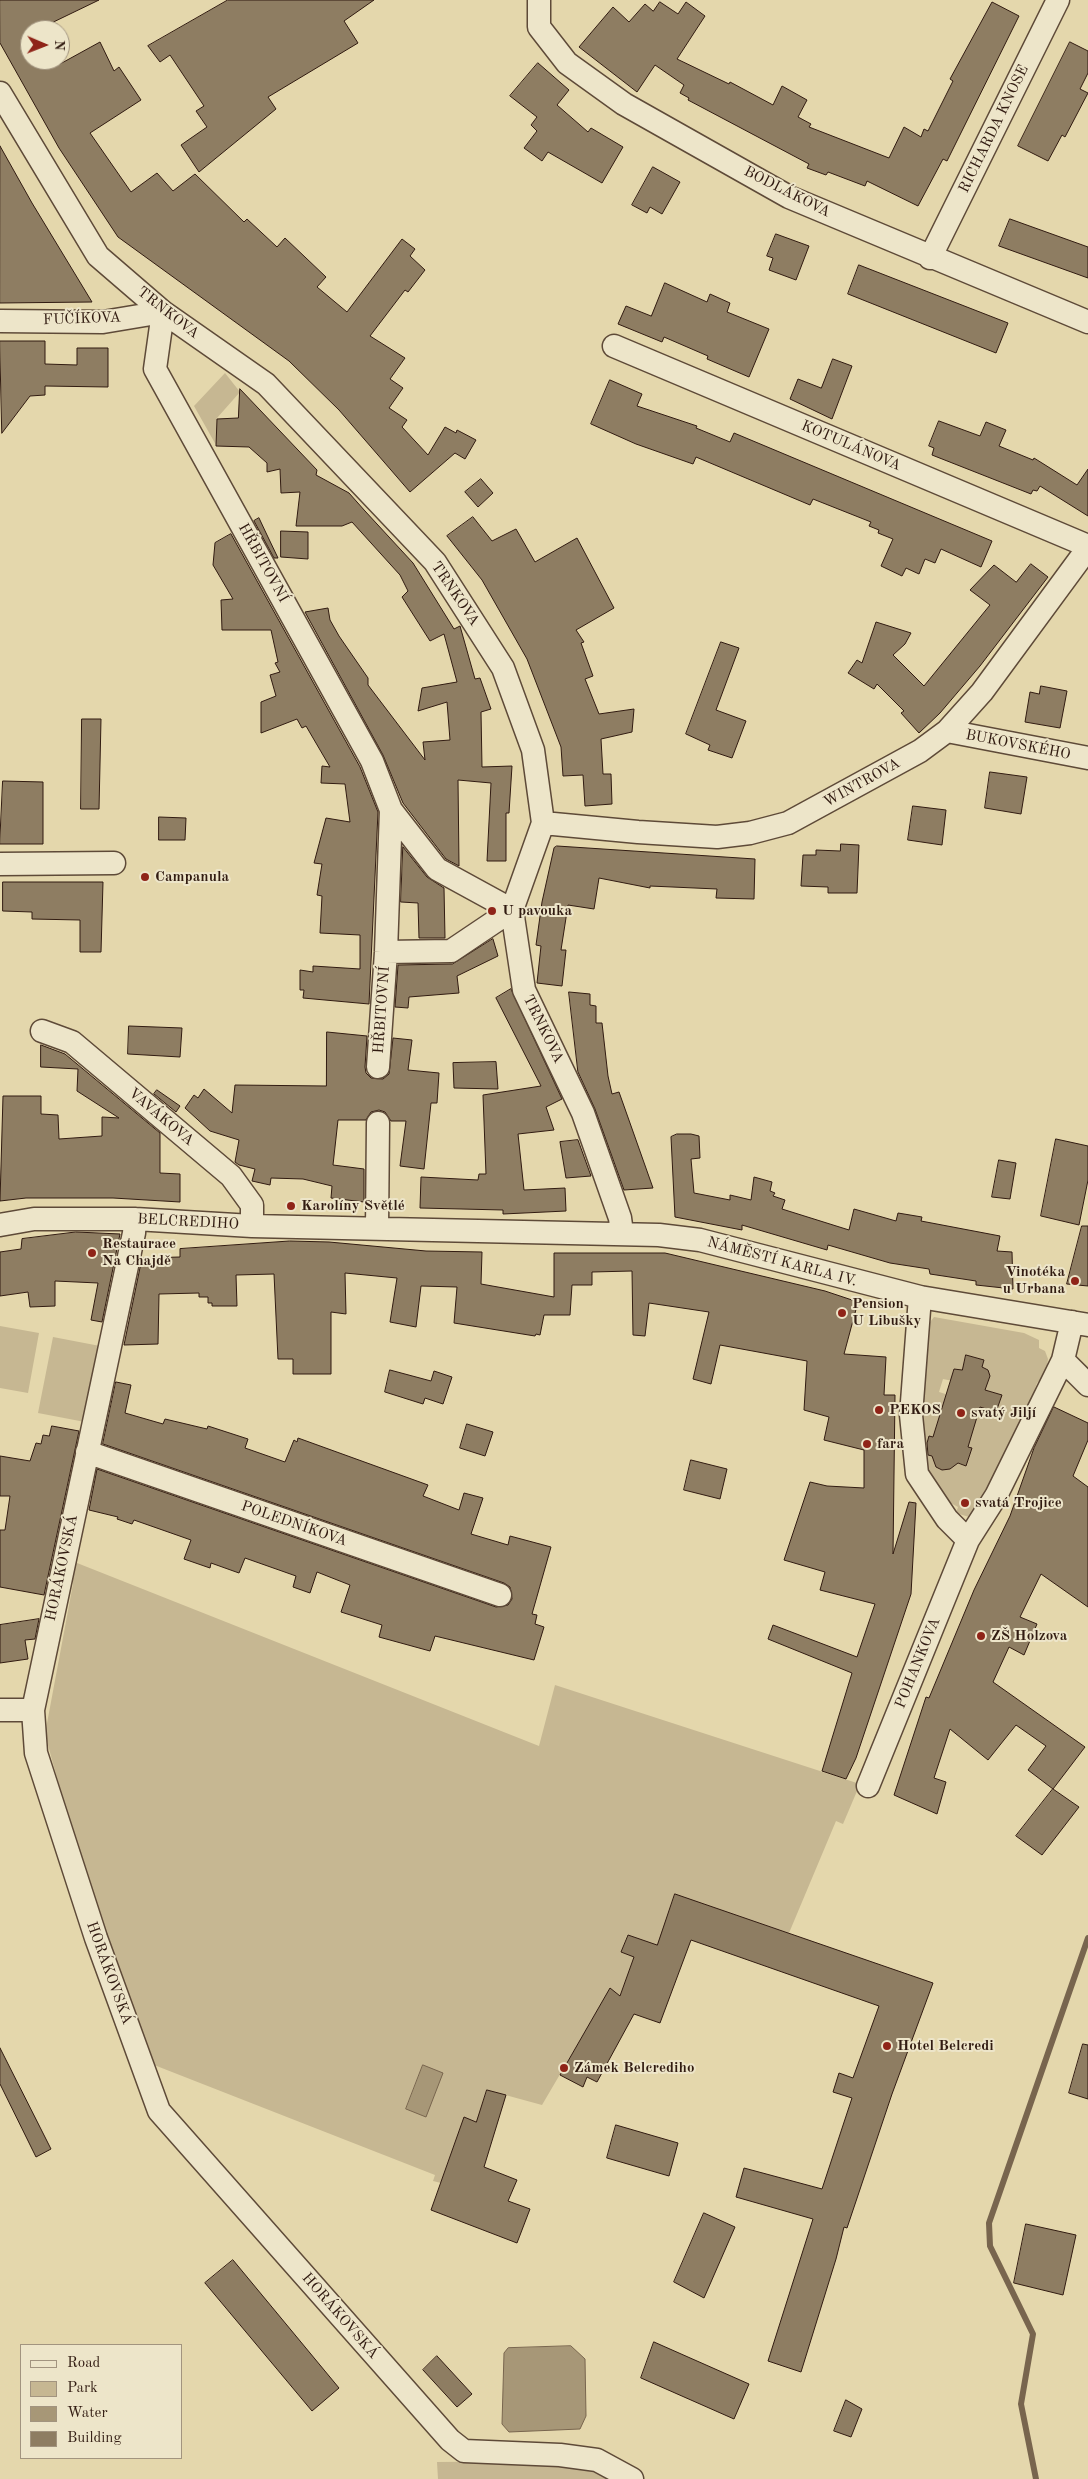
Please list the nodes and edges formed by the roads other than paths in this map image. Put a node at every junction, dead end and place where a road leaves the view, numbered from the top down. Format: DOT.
graph roads {
  1 [pos="540,0"];
  2 [pos="1058,0"];
  3 [pos="0,93"];
  4 [pos="930,258"];
  5 [pos="163,312"];
  6 [pos="0,321"];
  7 [pos="1088,322"];
  8 [pos="614,346"];
  9 [pos="1088,547"];
  10 [pos="947,732"];
  11 [pos="1088,758"];
  12 [pos="391,810"];
  13 [pos="543,823"];
  14 [pos="114,863"];
  15 [pos="0,864"];
  16 [pos="512,910"];
  17 [pos="386,952"];
  18 [pos="42,1031"];
  19 [pos="378,1067"];
  20 [pos="378,1123"];
  21 [pos="135,1219"];
  22 [pos="0,1225"];
  23 [pos="252,1226"];
  24 [pos="377,1228"];
  25 [pos="622,1233"];
  26 [pos="920,1297"];
  27 [pos="1080,1324"];
  28 [pos="1063,1360"];
  29 [pos="1088,1384"];
  30 [pos="87,1452"];
  31 [pos="968,1540"];
  32 [pos="500,1595"];
  33 [pos="0,1710"];
  34 [pos="33,1710"];
  35 [pos="868,1786"];
  36 [pos="632,2479"];
  1 -- 4 [label="street, BODLÁKOVA"];
  2 -- 4 [label="street, RICHARDA KNOSE"];
  3 -- 5 [label="street, TRNKOVA"];
  4 -- 7 [label="street, BODLÁKOVA"];
  5 -- 6 [label="street, FUČÍKOVA"];
  5 -- 12 [label="street, HŘBITOVNÍ"];
  5 -- 13 [label="street, TRNKOVA"];
  8 -- 9 [label="street, KOTULÁNOVA"];
  9 -- 10 [label="street, WINTROVA"];
  10 -- 11 [label="street, BUKOVSKÉHO"];
  10 -- 13 [label="street, WINTROVA"];
  12 -- 16 [label="street, HŘBITOVNÍ"];
  12 -- 17 [label="street, HŘBITOVNÍ"];
  13 -- 16 [label="street, TRNKOVA"];
  14 -- 15 [label="street"];
  16 -- 17 [label="street, HŘBITOVNÍ"];
  16 -- 25 [label="street, TRNKOVA"];
  17 -- 19 [label="street, HŘBITOVNÍ"];
  18 -- 23 [label="street, VAVÁKOVA"];
  20 -- 24 [label="street"];
  21 -- 22 [label="street, BELCREDIHO"];
  21 -- 23 [label="street, BELCREDIHO"];
  21 -- 30 [label="street, HORÁKOVSKÁ"];
  23 -- 24 [label="street, BELCREDIHO"];
  24 -- 25 [label="street, BELCREDIHO"];
  25 -- 26 [label="street, NÁMĚSTÍ KARLA IV."];
  26 -- 27 [label="street, NÁMĚSTÍ KARLA IV."];
  26 -- 31 [label="street"];
  27 -- 28 [label="street, POHANKOVA"];
  28 -- 29 [label="street"];
  28 -- 31 [label="street, POHANKOVA"];
  30 -- 32 [label="street, POLEDNÍKOVA"];
  30 -- 34 [label="street, HORÁKOVSKÁ"];
  31 -- 35 [label="street, POHANKOVA"];
  33 -- 34 [label="street"];
  34 -- 36 [label="street, HORÁKOVSKÁ"];
}
